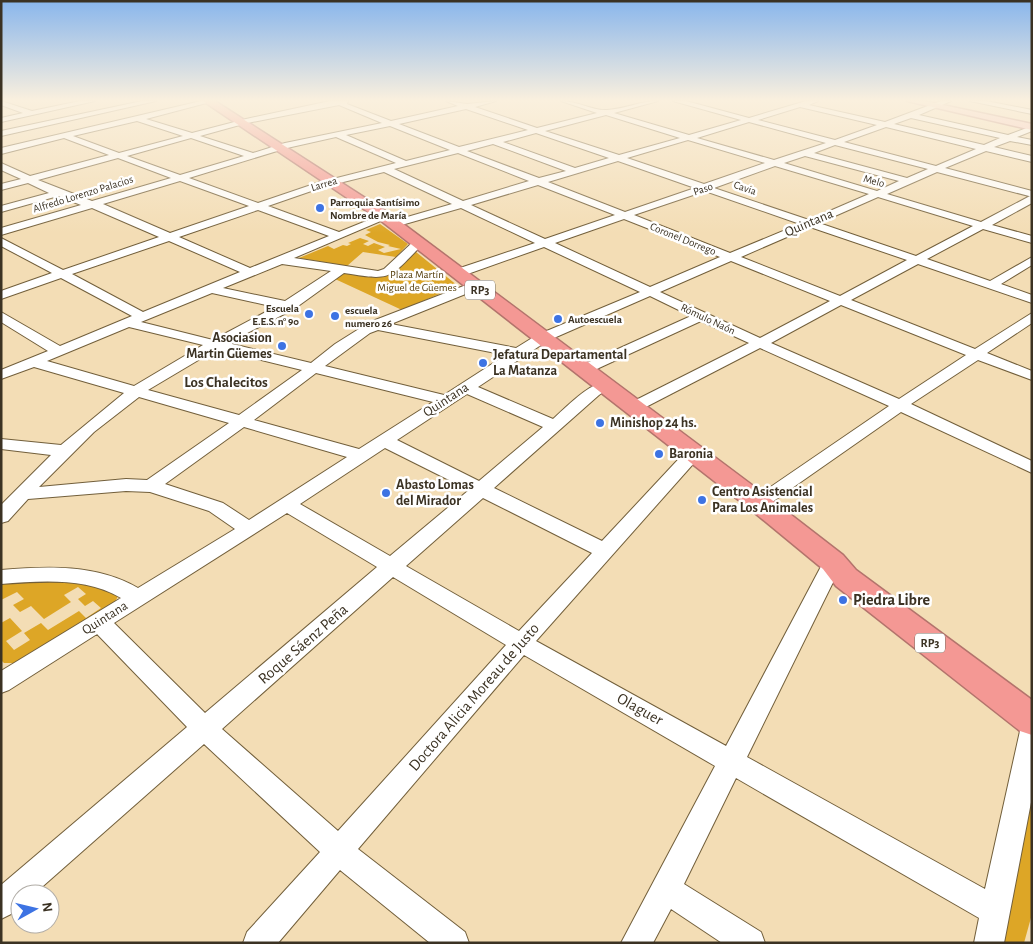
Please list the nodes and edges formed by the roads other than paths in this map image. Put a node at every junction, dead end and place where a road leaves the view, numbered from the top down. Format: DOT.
graph roads {
  1 [pos="26,145"];
  2 [pos="89,145"];
  3 [pos="159,145"];
  4 [pos="221,145"];
  5 [pos="276,145"];
  6 [pos="294,145"];
  7 [pos="362,145"];
  8 [pos="445,145"];
  9 [pos="477,145"];
  10 [pos="504,145"];
  11 [pos="580,145"];
  12 [pos="663,145"];
  13 [pos="712,145"];
  14 [pos="827,145"];
  15 [pos="847,145"];
  16 [pos="972,145"];
  17 [pos="992,145"];
  18 [pos="281,148"];
  19 [pos="985,148"];
  20 [pos="457,150"];
  21 [pos="1,151"];
  22 [pos="805,153"];
  23 [pos="117,156"];
  24 [pos="254,156"];
  25 [pos="618,158"];
  26 [pos="1032,159"];
  27 [pos="404,163"];
  28 [pos="775,164"];
  29 [pos="2,167"];
  30 [pos="384,168"];
  31 [pos="937,169"];
  32 [pos="575,171"];
  33 [pos="29,179"];
  34 [pos="178,179"];
  35 [pos="332,181"];
  36 [pos="908,181"];
  37 [pos="540,182"];
  38 [pos="1,187"];
  39 [pos="706,188"];
  40 [pos="59,193"];
  41 [pos="878,194"];
  42 [pos="1032,194"];
  43 [pos="1032,199"];
  44 [pos="462,204"];
  45 [pos="92,205"];
  46 [pos="256,207"];
  47 [pos="1,209"];
  48 [pos="625,216"];
  49 [pos="389,220"];
  50 [pos="809,223"];
  51 [pos="982,226"];
  52 [pos="1,232"];
  53 [pos="340,236"];
  54 [pos="168,238"];
  55 [pos="1032,240"];
  56 [pos="1,242"];
  57 [pos="418,243"];
  58 [pos="545,244"];
  59 [pos="730,257"];
  60 [pos="282,260"];
  61 [pos="917,260"];
  62 [pos="1032,260"];
  63 [pos="340,270"];
  64 [pos="251,273"];
  65 [pos="458,273"];
  66 [pos="63,274"];
  67 [pos="991,285"];
  68 [pos="474,286"];
  69 [pos="211,289"];
  70 [pos="648,292"];
  71 [pos="1,295"];
  72 [pos="1032,299"];
  73 [pos="841,301"];
  74 [pos="290,306"];
  75 [pos="1,316"];
  76 [pos="143,316"];
  77 [pos="701,316"];
  78 [pos="1032,317"];
  79 [pos="128,323"];
  80 [pos="375,324"];
  81 [pos="542,338"];
  82 [pos="217,343"];
  83 [pos="760,343"];
  84 [pos="58,352"];
  85 [pos="518,353"];
  86 [pos="976,354"];
  87 [pos="33,362"];
  88 [pos="313,368"];
  89 [pos="584,370"];
  90 [pos="1,375"];
  91 [pos="1032,376"];
  92 [pos="605,385"];
  93 [pos="465,387"];
  94 [pos="134,392"];
  95 [pos="446,400"];
  96 [pos="900,405"];
  97 [pos="634,407"];
  98 [pos="239,422"];
  99 [pos="555,426"];
  100 [pos="384,440"];
  101 [pos="1,444"];
  102 [pos="65,451"];
  103 [pos="693,454"];
  104 [pos="360,455"];
  105 [pos="1032,468"];
  106 [pos="151,486"];
  107 [pos="482,489"];
  108 [pos="22,494"];
  109 [pos="759,503"];
  110 [pos="286,504"];
  111 [pos="1,517"];
  112 [pos="249,529"];
  113 [pos="605,551"];
  114 [pos="833,562"];
  115 [pos="392,567"];
  116 [pos="1,577"];
  117 [pos="138,598"];
  118 [pos="99,622"];
  119 [pos="521,643"];
  120 [pos="3,679"];
  121 [pos="1032,702"];
  122 [pos="1032,720"];
  123 [pos="205,728"];
  124 [pos="1032,731"];
  125 [pos="731,760"];
  126 [pos="339,851"];
  127 [pos="666,889"];
  128 [pos="1,904"];
  129 [pos="996,911"];
  130 [pos="258,943"];
  131 [pos="454,943"];
  132 [pos="636,943"];
  133 [pos="750,943"];
  134 [pos="989,943"];
  1 -- 21 [label="street"];
  2 -- 23 [label="street"];
  3 -- 23 [label="street"];
  4 -- 24 [label="street"];
  5 -- 18 [label="highway, RP3"];
  6 -- 18 [label="street, Alfredo Lorenzo Palacios"];
  7 -- 27 [label="street"];
  8 -- 20 [label="street, Coronel Dorrego"];
  9 -- 20 [label="street, Larrea"];
  10 -- 32 [label="street"];
  11 -- 25 [label="street, Cavia"];
  12 -- 25 [label="street"];
  13 -- 28 [label="street, Melo"];
  14 -- 22 [label="street, Paso"];
  15 -- 31 [label="street"];
  16 -- 19 [label="street"];
  17 -- 19 [label="street, Quintana"];
  18 -- 24 [label="street, Alfredo Lorenzo Palacios"];
  18 -- 35 [label="highway, RP3"];
  19 -- 26 [label="street"];
  19 -- 31 [label="street, Quintana"];
  20 -- 27 [label="street, Larrea"];
  20 -- 37 [label="street, Coronel Dorrego"];
  22 -- 28 [label="street, Paso"];
  22 -- 36 [label="street"];
  23 -- 33 [label="street"];
  23 -- 34 [label="street"];
  24 -- 34 [label="street, Alfredo Lorenzo Palacios"];
  25 -- 32 [label="street"];
  25 -- 39 [label="street, Cavia"];
  27 -- 30 [label="street, Larrea"];
  28 -- 39 [label="street, Paso"];
  28 -- 41 [label="street, Melo"];
  29 -- 33 [label="street"];
  30 -- 35 [label="street, Larrea"];
  30 -- 44 [label="street, Rómulo Naón"];
  31 -- 36 [label="street, Quintana"];
  31 -- 42 [label="street"];
  32 -- 37 [label="street"];
  33 -- 38 [label="street"];
  33 -- 40 [label="street"];
  34 -- 45 [label="street, Alfredo Lorenzo Palacios"];
  34 -- 46 [label="street"];
  35 -- 46 [label="street, Larrea"];
  35 -- 49 [label="highway, RP3"];
  36 -- 41 [label="street, Quintana"];
  37 -- 44 [label="street"];
  37 -- 48 [label="street, Coronel Dorrego"];
  39 -- 48 [label="street, Paso"];
  39 -- 50 [label="street, Cavia"];
  40 -- 45 [label="street"];
  40 -- 47 [label="street"];
  41 -- 50 [label="street, Quintana"];
  41 -- 51 [label="street, Melo"];
  43 -- 51 [label="street"];
  44 -- 49 [label="street"];
  44 -- 58 [label="street, Rómulo Naón"];
  45 -- 52 [label="street, Alfredo Lorenzo Palacios"];
  45 -- 54 [label="street"];
  46 -- 53 [label="street"];
  46 -- 54 [label="street, Larrea"];
  48 -- 58 [label="street, Paso"];
  48 -- 59 [label="street, Coronel Dorrego"];
  49 -- 53 [label="street"];
  49 -- 57 [label="highway, RP3"];
  50 -- 59 [label="street, Quintana"];
  50 -- 61 [label="street, Cavia"];
  51 -- 55 [label="street, Melo"];
  51 -- 61 [label="street"];
  53 -- 60 [label="street"];
  54 -- 64 [label="street"];
  54 -- 66 [label="street, Larrea"];
  56 -- 66 [label="street"];
  57 -- 63 [label="street"];
  57 -- 65 [label="highway, RP3"];
  58 -- 65 [label="street, Paso"];
  58 -- 70 [label="street, Rómulo Naón"];
  59 -- 70 [label="street, Quintana"];
  59 -- 73 [label="street, Coronel Dorrego"];
  60 -- 63 [label="street"];
  60 -- 64 [label="street"];
  61 -- 67 [label="street, Cavia"];
  61 -- 73 [label="street"];
  62 -- 67 [label="street"];
  63 -- 74 [label="street"];
  64 -- 69 [label="street"];
  65 -- 68 [label="highway, RP3"];
  66 -- 71 [label="street, Larrea"];
  66 -- 76 [label="street"];
  67 -- 72 [label="street, Cavia"];
  68 -- 80 [label="street"];
  68 -- 81 [label="highway, RP3"];
  69 -- 74 [label="street"];
  69 -- 76 [label="street"];
  70 -- 77 [label="street, Rómulo Naón"];
  70 -- 81 [label="street, Quintana"];
  73 -- 83 [label="street"];
  73 -- 86 [label="street, Coronel Dorrego"];
  74 -- 82 [label="street"];
  75 -- 84 [label="street"];
  76 -- 79 [label="street"];
  77 -- 83 [label="street, Rómulo Naón"];
  77 -- 89 [label="street"];
  78 -- 86 [label="street"];
  79 -- 82 [label="street"];
  79 -- 84 [label="street"];
  80 -- 85 [label="street"];
  80 -- 88 [label="street"];
  81 -- 85 [label="street, Quintana"];
  81 -- 89 [label="highway, RP3"];
  82 -- 88 [label="street"];
  82 -- 94 [label="street"];
  83 -- 96 [label="street, Rómulo Naón"];
  83 -- 97 [label="street"];
  84 -- 87 [label="street"];
  85 -- 93 [label="street, Quintana"];
  86 -- 91 [label="street, Coronel Dorrego"];
  86 -- 96 [label="street"];
  87 -- 90 [label="street"];
  87 -- 94 [label="street"];
  88 -- 95 [label="street"];
  88 -- 98 [label="street"];
  89 -- 92 [label="highway, RP3"];
  92 -- 97 [label="highway, RP3"];
  92 -- 99 [label="street, Roque Sáenz Peña"];
  93 -- 95 [label="street, Quintana"];
  93 -- 99 [label="street"];
  94 -- 98 [label="street"];
  94 -- 102 [label="street"];
  95 -- 100 [label="street, Quintana"];
  96 -- 105 [label="street, Rómulo Naón"];
  96 -- 109 [label="street"];
  97 -- 103 [label="highway, RP3"];
  98 -- 104 [label="street"];
  98 -- 106 [label="street"];
  99 -- 107 [label="street, Roque Sáenz Peña"];
  100 -- 104 [label="street, Quintana"];
  100 -- 107 [label="street"];
  101 -- 102 [label="street"];
  102 -- 108 [label="street"];
  103 -- 109 [label="highway, RP3"];
  103 -- 113 [label="street, Doctora Alicia Moreau de Justo"];
  104 -- 110 [label="street, Quintana"];
  106 -- 108 [label="street"];
  106 -- 112 [label="street"];
  107 -- 113 [label="street"];
  107 -- 115 [label="street, Roque Sáenz Peña"];
  108 -- 111 [label="street"];
  109 -- 114 [label="highway, RP3"];
  110 -- 112 [label="street, Quintana"];
  110 -- 115 [label="street, Olaguer"];
  112 -- 117 [label="street, Quintana"];
  113 -- 119 [label="street, Doctora Alicia Moreau de Justo"];
  114 -- 121 [label="highway, RP3"];
  114 -- 122 [label="highway, RP3"];
  114 -- 125 [label="street"];
  115 -- 119 [label="street, Olaguer"];
  115 -- 123 [label="street, Roque Sáenz Peña"];
  116 -- 117 [label="street"];
  117 -- 118 [label="street, Quintana"];
  118 -- 120 [label="street, Quintana"];
  118 -- 123 [label="street"];
  119 -- 125 [label="street, Olaguer"];
  119 -- 126 [label="street, Doctora Alicia Moreau de Justo"];
  123 -- 126 [label="street"];
  123 -- 128 [label="street, Roque Sáenz Peña"];
  124 -- 129 [label="street"];
  125 -- 127 [label="street"];
  125 -- 129 [label="street, Olaguer"];
  126 -- 130 [label="street, Doctora Alicia Moreau de Justo"];
  126 -- 131 [label="street"];
  127 -- 132 [label="street"];
  127 -- 133 [label="street"];
  129 -- 134 [label="street"];
}
